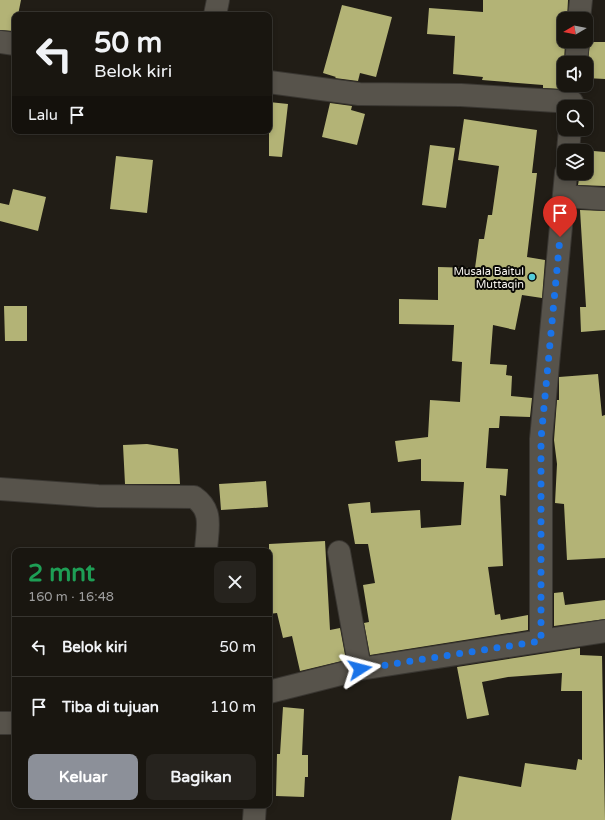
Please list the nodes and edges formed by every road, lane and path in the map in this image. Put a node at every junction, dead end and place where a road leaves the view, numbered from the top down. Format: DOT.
graph roads {
  1 [pos="218,0"];
  2 [pos="581,0"];
  3 [pos="216,12"];
  4 [pos="580,12"];
  5 [pos="0,42"];
  6 [pos="12,44"];
  7 [pos="272,82"];
  8 [pos="573,98"];
  9 [pos="565,180"];
  10 [pos="564,196"];
  11 [pos="605,199"];
  12 [pos="0,489"];
  13 [pos="206,548"];
  14 [pos="339,552"];
  15 [pos="605,631"];
  16 [pos="541,641"];
  17 [pos="360,669"];
  18 [pos="272,691"];
  19 [pos="0,723"];
  20 [pos="12,723"];
  21 [pos="255,808"];
  22 [pos="254,820"];
  1 -- 3 [label="street"];
  2 -- 4 [label="street"];
  5 -- 6 [label="street"];
  7 -- 8 [label="street"];
  9 -- 10 [label="street"];
  10 -- 11 [label="street"];
  10 -- 16 [label="street"];
  12 -- 13 [label="street"];
  14 -- 17 [label="street"];
  15 -- 16 [label="street"];
  16 -- 17 [label="street"];
  17 -- 18 [label="street"];
  19 -- 20 [label="street"];
  21 -- 22 [label="street"];
}
